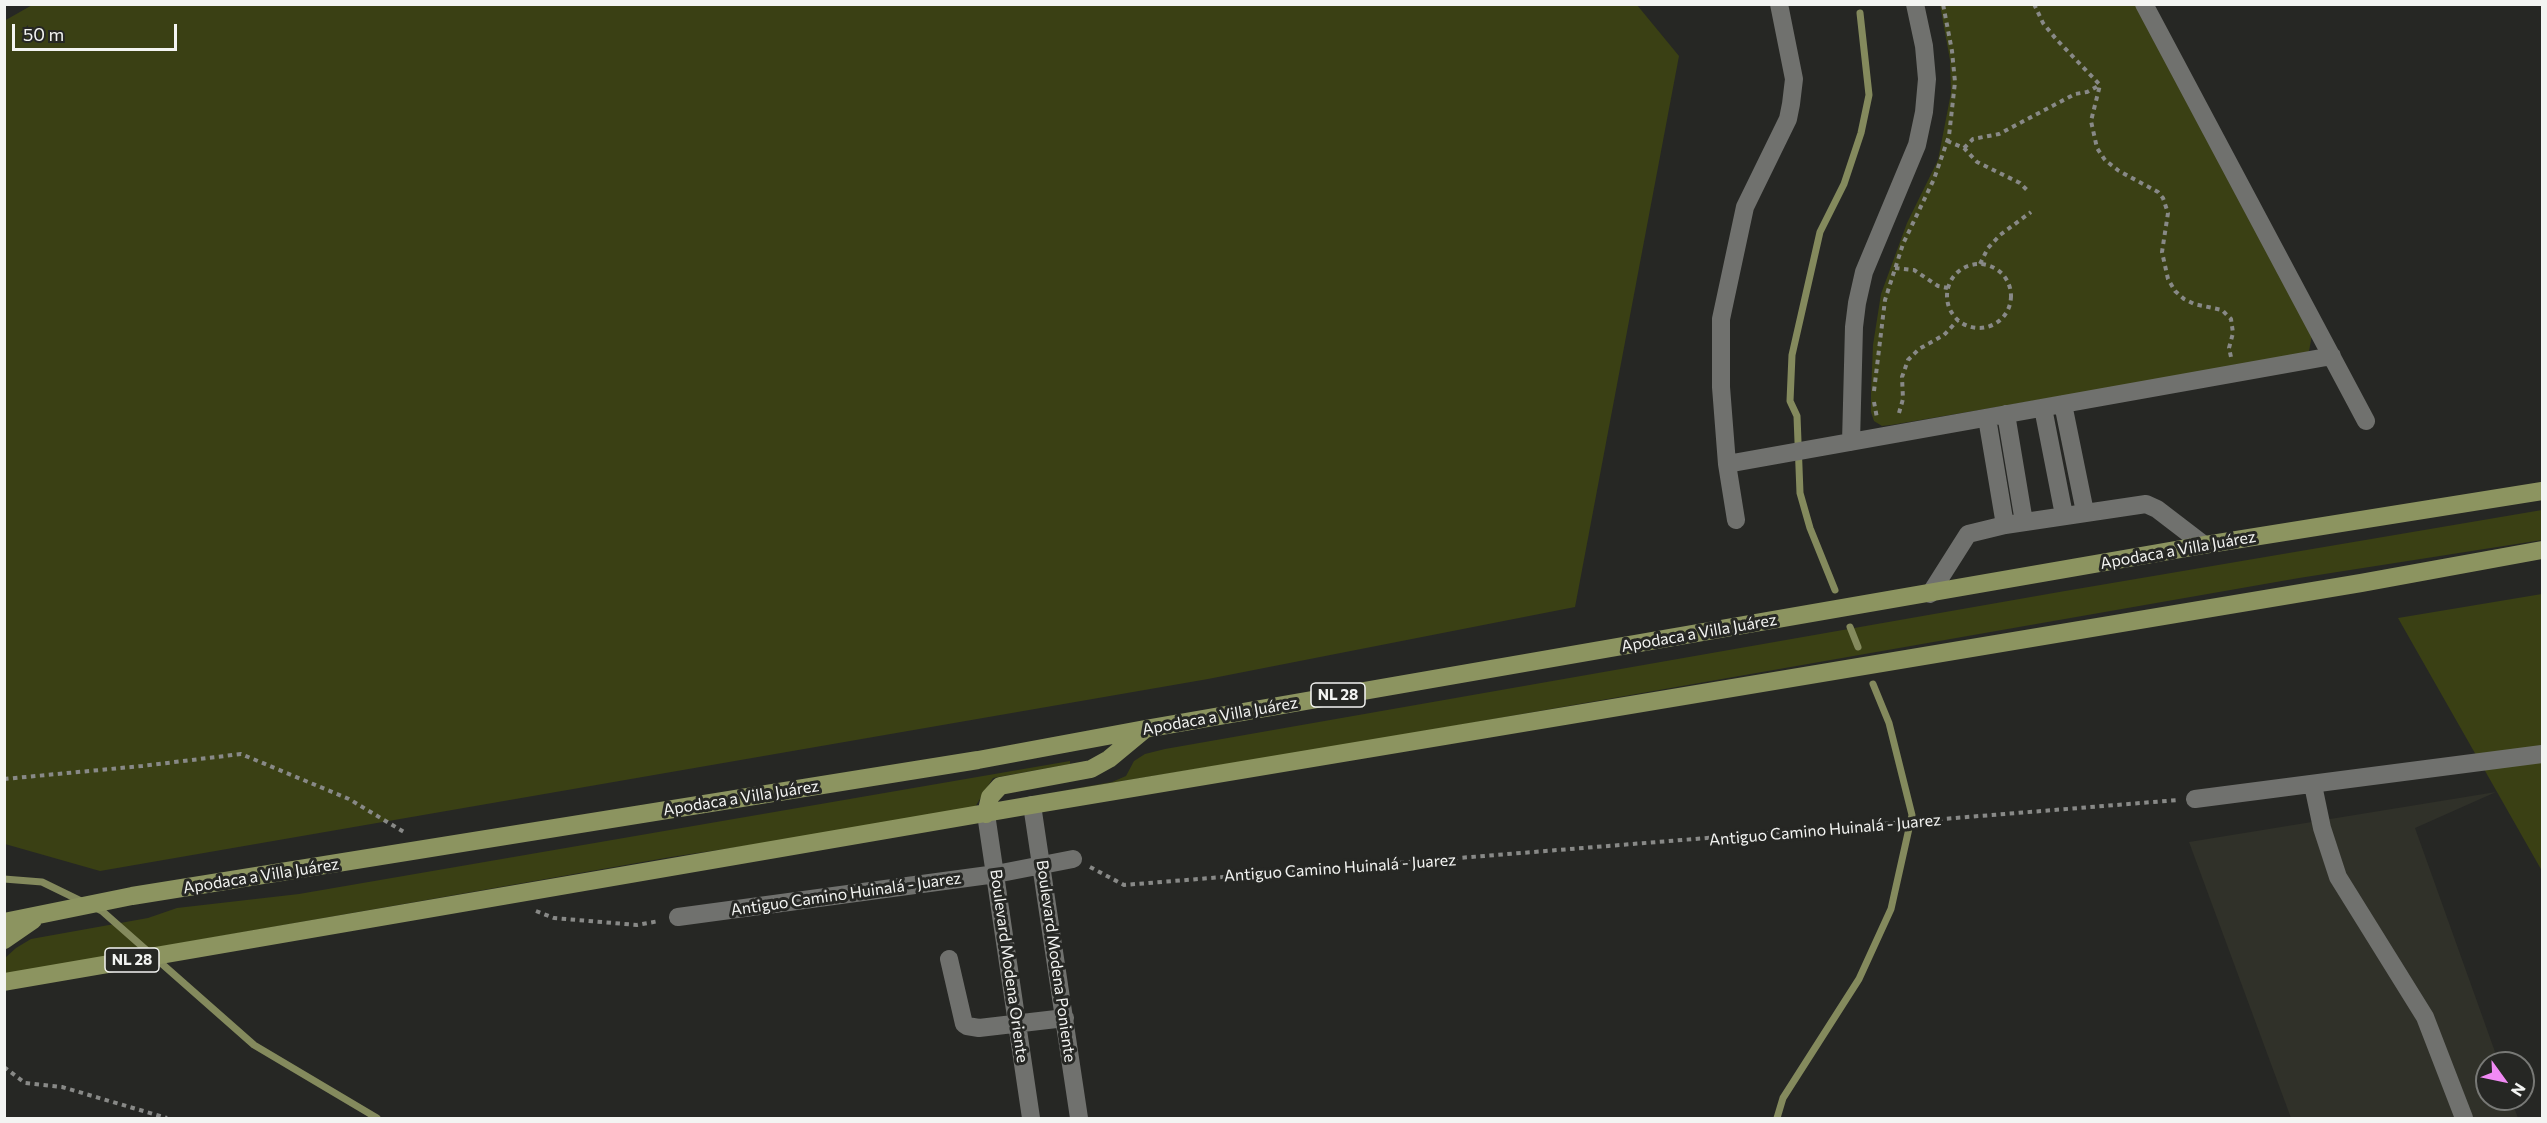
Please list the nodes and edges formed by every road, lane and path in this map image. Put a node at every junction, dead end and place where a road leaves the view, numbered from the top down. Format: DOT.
graph roads {
  1 [pos="1779,4"];
  2 [pos="1915,4"];
  3 [pos="1943,4"];
  4 [pos="2034,4"];
  5 [pos="2144,4"];
  6 [pos="2100,84"];
  7 [pos="1947,141"];
  8 [pos="1964,148"];
  9 [pos="2028,191"];
  10 [pos="2031,212"];
  11 [pos="1980,264"];
  12 [pos="1895,268"];
  13 [pos="1948,288"];
  14 [pos="1958,320"];
  15 [pos="2332,356"];
  16 [pos="2229,362"];
  17 [pos="2063,404"];
  18 [pos="2043,408"];
  19 [pos="2006,414"];
  20 [pos="1988,418"];
  21 [pos="1897,420"];
  22 [pos="1884,421"];
  23 [pos="2366,421"];
  24 [pos="1851,442"];
  25 [pos="1727,464"];
  26 [pos="2542,491"];
  27 [pos="2085,512"];
  28 [pos="2064,515"];
  29 [pos="1736,520"];
  30 [pos="2024,522"];
  31 [pos="2005,525"];
  32 [pos="2204,545"];
  33 [pos="2542,550"];
  34 [pos="1930,594"];
  35 [pos="1145,729"];
  36 [pos="2542,754"];
  37 [pos="4,779"];
  38 [pos="2313,785"];
  39 [pos="2195,799"];
  40 [pos="1032,805"];
  41 [pos="986,814"];
  42 [pos="431,849"];
  43 [pos="1073,859"];
  44 [pos="1042,864"];
  45 [pos="996,873"];
  46 [pos="532,910"];
  47 [pos="40,915"];
  48 [pos="678,917"];
  49 [pos="4,921"];
  50 [pos="4,940"];
  51 [pos="949,959"];
  52 [pos="4,982"];
  53 [pos="1065,1018"];
  54 [pos="1016,1024"];
  55 [pos="4,1068"];
  56 [pos="167,1119"];
  57 [pos="1030,1119"];
  58 [pos="1079,1119"];
  59 [pos="2464,1119"];
  1 -- 25 [label="street"];
  2 -- 24 [label="street"];
  3 -- 7 [label="path"];
  4 -- 6 [label="path"];
  5 -- 15 [label="street"];
  6 -- 8 [label="path"];
  6 -- 16 [label="path"];
  7 -- 8 [label="path"];
  7 -- 12 [label="path"];
  8 -- 9 [label="path"];
  10 -- 11 [label="path"];
  11 -- 13 [label="path"];
  11 -- 14 [label="path"];
  12 -- 13 [label="path"];
  12 -- 22 [label="path"];
  13 -- 14 [label="path"];
  14 -- 21 [label="path"];
  15 -- 17 [label="street"];
  15 -- 23 [label="street"];
  17 -- 18 [label="street"];
  17 -- 27 [label="street"];
  18 -- 19 [label="street"];
  18 -- 28 [label="street"];
  19 -- 20 [label="street"];
  19 -- 30 [label="street"];
  20 -- 24 [label="street"];
  20 -- 31 [label="street"];
  24 -- 25 [label="street"];
  25 -- 29 [label="street"];
  26 -- 32 [label="main road, Apodaca a Villa Juárez / NL 28"];
  27 -- 28 [label="street"];
  27 -- 32 [label="street"];
  28 -- 30 [label="street"];
  30 -- 31 [label="street"];
  31 -- 34 [label="street"];
  32 -- 34 [label="main road, Apodaca a Villa Juárez / NL 28"];
  33 -- 40 [label="main road, NL 28"];
  34 -- 35 [label="main road, Apodaca a Villa Juárez / NL 28"];
  35 -- 41 [label="main road"];
  35 -- 42 [label="main road, Apodaca a Villa Juárez / NL 28"];
  36 -- 38 [label="street"];
  37 -- 42 [label="path"];
  38 -- 39 [label="street"];
  38 -- 59 [label="street"];
  39 -- 43 [label="path, Antiguo Camino Huinalá - Juarez"];
  40 -- 41 [label="main road, NL 28"];
  40 -- 44 [label="street, Boulevard Modena Poniente"];
  41 -- 45 [label="street, Boulevard Modena Oriente"];
  41 -- 52 [label="main road, NL 28"];
  42 -- 47 [label="main road, Apodaca a Villa Juárez / NL 28"];
  43 -- 44 [label="street, Antiguo Camino Huinalá - Juarez"];
  44 -- 45 [label="street, Antiguo Camino Huinalá - Juarez"];
  44 -- 53 [label="street, Boulevard Modena Poniente"];
  45 -- 48 [label="street, Antiguo Camino Huinalá - Juarez"];
  45 -- 54 [label="street, Boulevard Modena Oriente"];
  46 -- 48 [label="path"];
  47 -- 49 [label="main road, NL 28"];
  47 -- 50 [label="main road"];
  51 -- 54 [label="street"];
  53 -- 54 [label="street"];
  53 -- 58 [label="street, Boulevard Modena Poniente"];
  54 -- 57 [label="street, Boulevard Modena Oriente"];
  55 -- 56 [label="path"];
}
